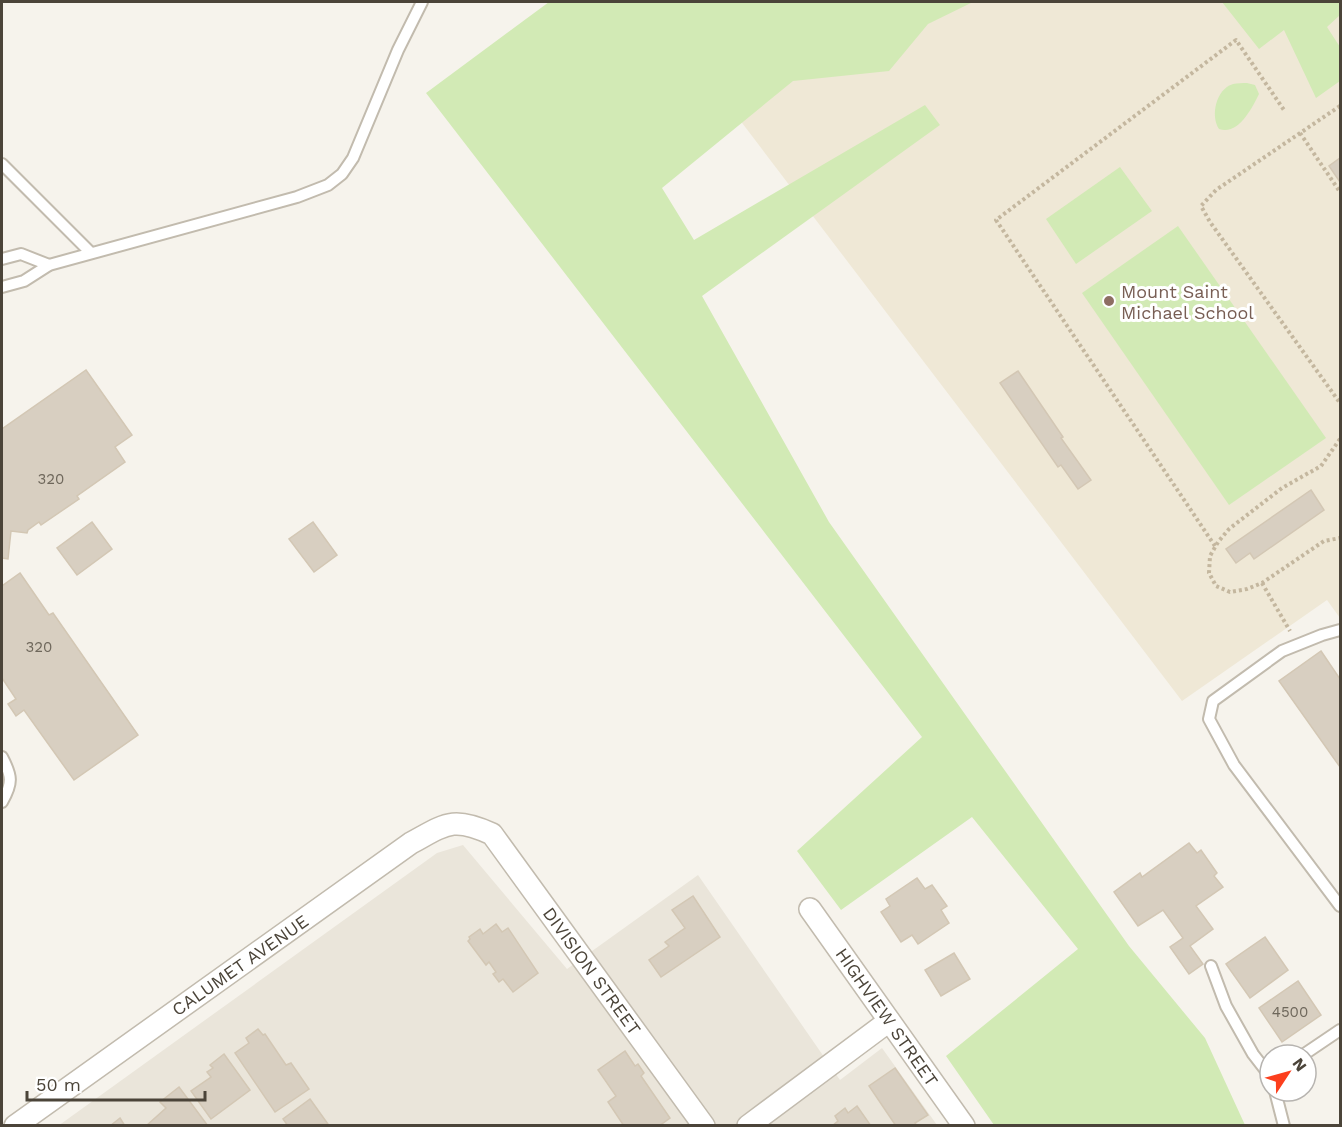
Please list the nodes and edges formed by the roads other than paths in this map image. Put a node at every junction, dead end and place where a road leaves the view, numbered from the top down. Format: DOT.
graph roads {
  1 [pos="422,2"];
  2 [pos="2,164"];
  3 [pos="91,253"];
  4 [pos="2,259"];
  5 [pos="49,265"];
  6 [pos="2,287"];
  7 [pos="1341,630"];
  8 [pos="2,757"];
  9 [pos="2,802"];
  10 [pos="472,825"];
  11 [pos="1341,906"];
  12 [pos="810,909"];
  13 [pos="1211,966"];
  14 [pos="889,1021"];
  15 [pos="1341,1030"];
  16 [pos="1318,1046"];
  17 [pos="1258,1060"];
  18 [pos="1278,1103"];
  19 [pos="15,1125"];
  20 [pos="704,1125"];
  21 [pos="748,1125"];
  22 [pos="964,1125"];
  23 [pos="1284,1125"];
  1 -- 3 [label="lane"];
  2 -- 3 [label="lane"];
  3 -- 5 [label="lane"];
  4 -- 5 [label="lane"];
  5 -- 6 [label="lane"];
  7 -- 11 [label="lane"];
  8 -- 9 [label="lane"];
  10 -- 19 [label="street, CALUMET AVENUE"];
  10 -- 20 [label="street, DIVISION STREET"];
  12 -- 14 [label="street, HIGHVIEW STREET"];
  13 -- 17 [label="lane"];
  14 -- 21 [label="street"];
  14 -- 22 [label="street, HIGHVIEW STREET"];
  15 -- 16 [label="lane"];
  18 -- 23 [label="lane"];
}
